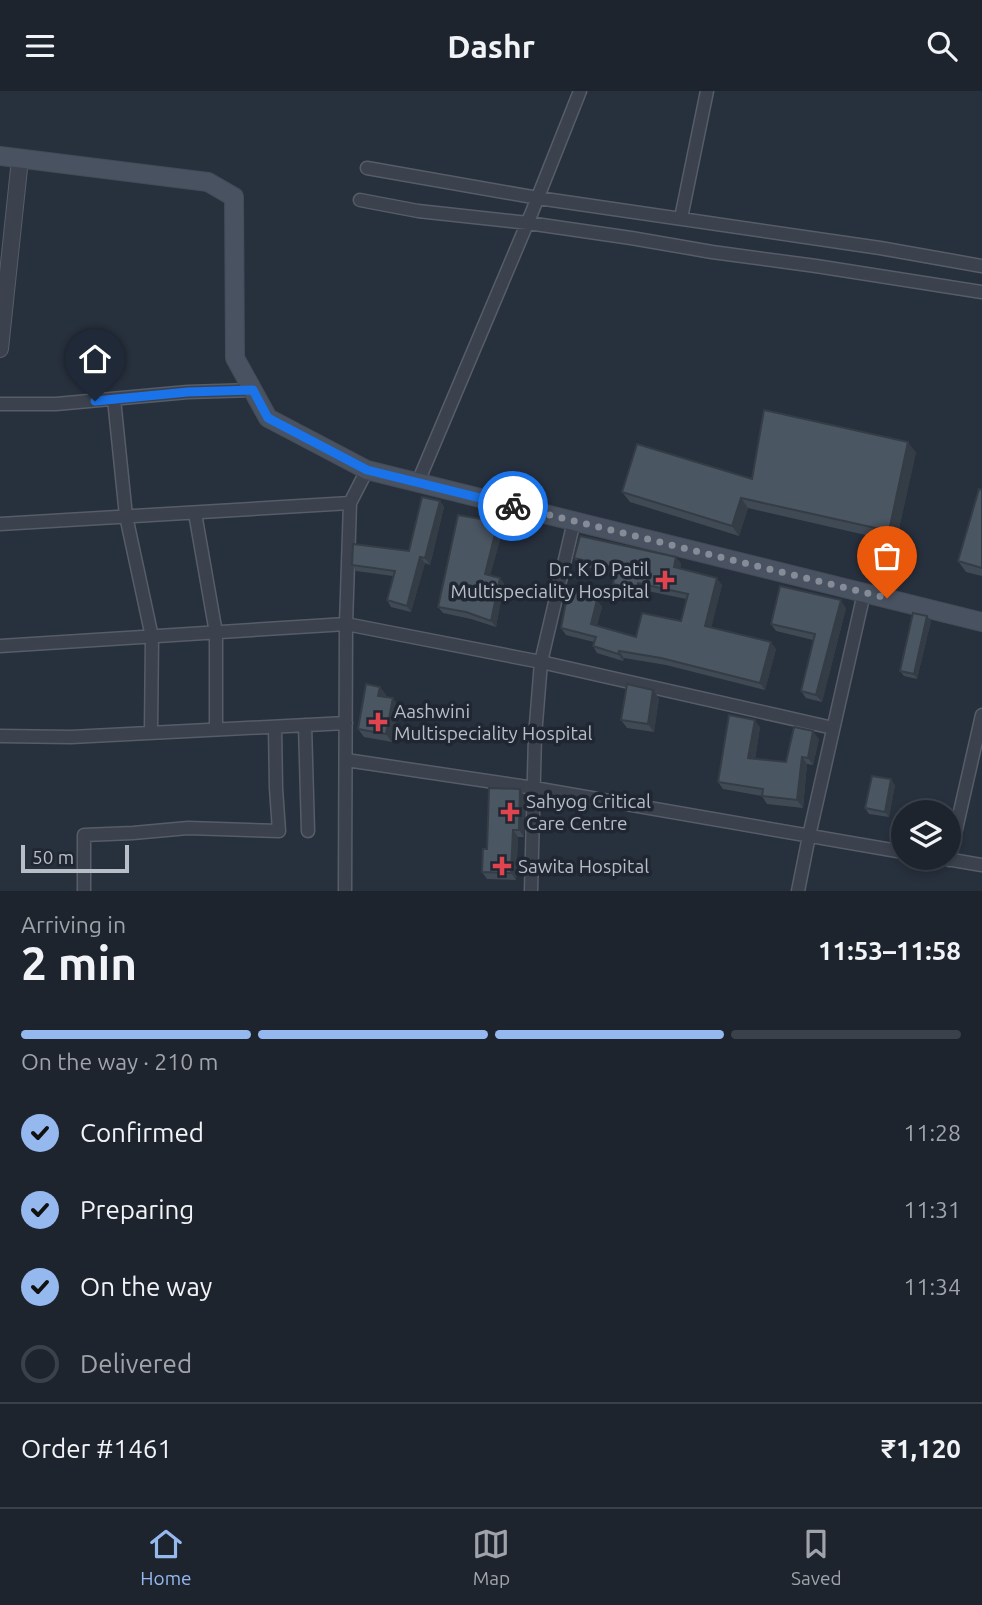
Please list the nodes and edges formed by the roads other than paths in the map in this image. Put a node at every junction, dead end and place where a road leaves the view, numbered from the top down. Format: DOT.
graph roads {
  1 [pos="580,91"];
  2 [pos="707,91"];
  3 [pos="0,156"];
  4 [pos="20,159"];
  5 [pos="367,167"];
  6 [pos="538,198"];
  7 [pos="359,200"];
  8 [pos="681,218"];
  9 [pos="527,223"];
  10 [pos="982,266"];
  11 [pos="982,292"];
  12 [pos="0,349"];
  13 [pos="253,390"];
  14 [pos="114,399"];
  15 [pos="0,404"];
  16 [pos="367,470"];
  17 [pos="418,482"];
  18 [pos="350,503"];
  19 [pos="195,513"];
  20 [pos="125,516"];
  21 [pos="574,521"];
  22 [pos="0,524"];
  23 [pos="863,593"];
  24 [pos="982,622"];
  25 [pos="346,624"];
  26 [pos="216,633"];
  27 [pos="152,637"];
  28 [pos="0,646"];
  29 [pos="541,661"];
  30 [pos="982,715"];
  31 [pos="346,723"];
  32 [pos="305,725"];
  33 [pos="275,727"];
  34 [pos="216,729"];
  35 [pos="833,729"];
  36 [pos="151,731"];
  37 [pos="0,736"];
  38 [pos="346,760"];
  39 [pos="534,788"];
  40 [pos="961,807"];
  41 [pos="308,831"];
  42 [pos="809,836"];
  43 [pos="891,850"];
  44 [pos="961,862"];
  45 [pos="982,866"];
  46 [pos="84,891"];
  47 [pos="345,891"];
  48 [pos="531,891"];
  49 [pos="798,891"];
  1 -- 6 [label="street"];
  2 -- 8 [label="street"];
  3 -- 4 [label="main road"];
  4 -- 12 [label="street"];
  4 -- 13 [label="main road"];
  5 -- 6 [label="street"];
  6 -- 8 [label="street"];
  6 -- 9 [label="street"];
  7 -- 9 [label="street"];
  8 -- 10 [label="street"];
  9 -- 11 [label="street"];
  9 -- 17 [label="street"];
  13 -- 14 [label="street"];
  13 -- 16 [label="main road"];
  14 -- 15 [label="street"];
  14 -- 20 [label="street"];
  16 -- 17 [label="main road"];
  16 -- 18 [label="street"];
  17 -- 21 [label="main road"];
  18 -- 19 [label="street"];
  18 -- 25 [label="street"];
  19 -- 20 [label="street"];
  19 -- 26 [label="street"];
  20 -- 22 [label="street"];
  20 -- 27 [label="street"];
  21 -- 23 [label="main road"];
  21 -- 29 [label="street"];
  23 -- 24 [label="main road"];
  23 -- 35 [label="street"];
  25 -- 26 [label="street"];
  25 -- 29 [label="street"];
  25 -- 31 [label="street"];
  26 -- 27 [label="street"];
  26 -- 34 [label="street"];
  27 -- 28 [label="street"];
  27 -- 36 [label="street"];
  29 -- 35 [label="street"];
  29 -- 39 [label="street"];
  30 -- 40 [label="street"];
  31 -- 32 [label="street"];
  31 -- 38 [label="street"];
  32 -- 33 [label="street"];
  32 -- 41 [label="street"];
  33 -- 34 [label="street"];
  33 -- 46 [label="street"];
  34 -- 36 [label="street"];
  35 -- 42 [label="street"];
  36 -- 37 [label="street"];
  38 -- 39 [label="street"];
  38 -- 47 [label="street"];
  39 -- 42 [label="street"];
  39 -- 48 [label="street"];
  42 -- 43 [label="street"];
  42 -- 49 [label="street"];
  44 -- 45 [label="street"];
}
